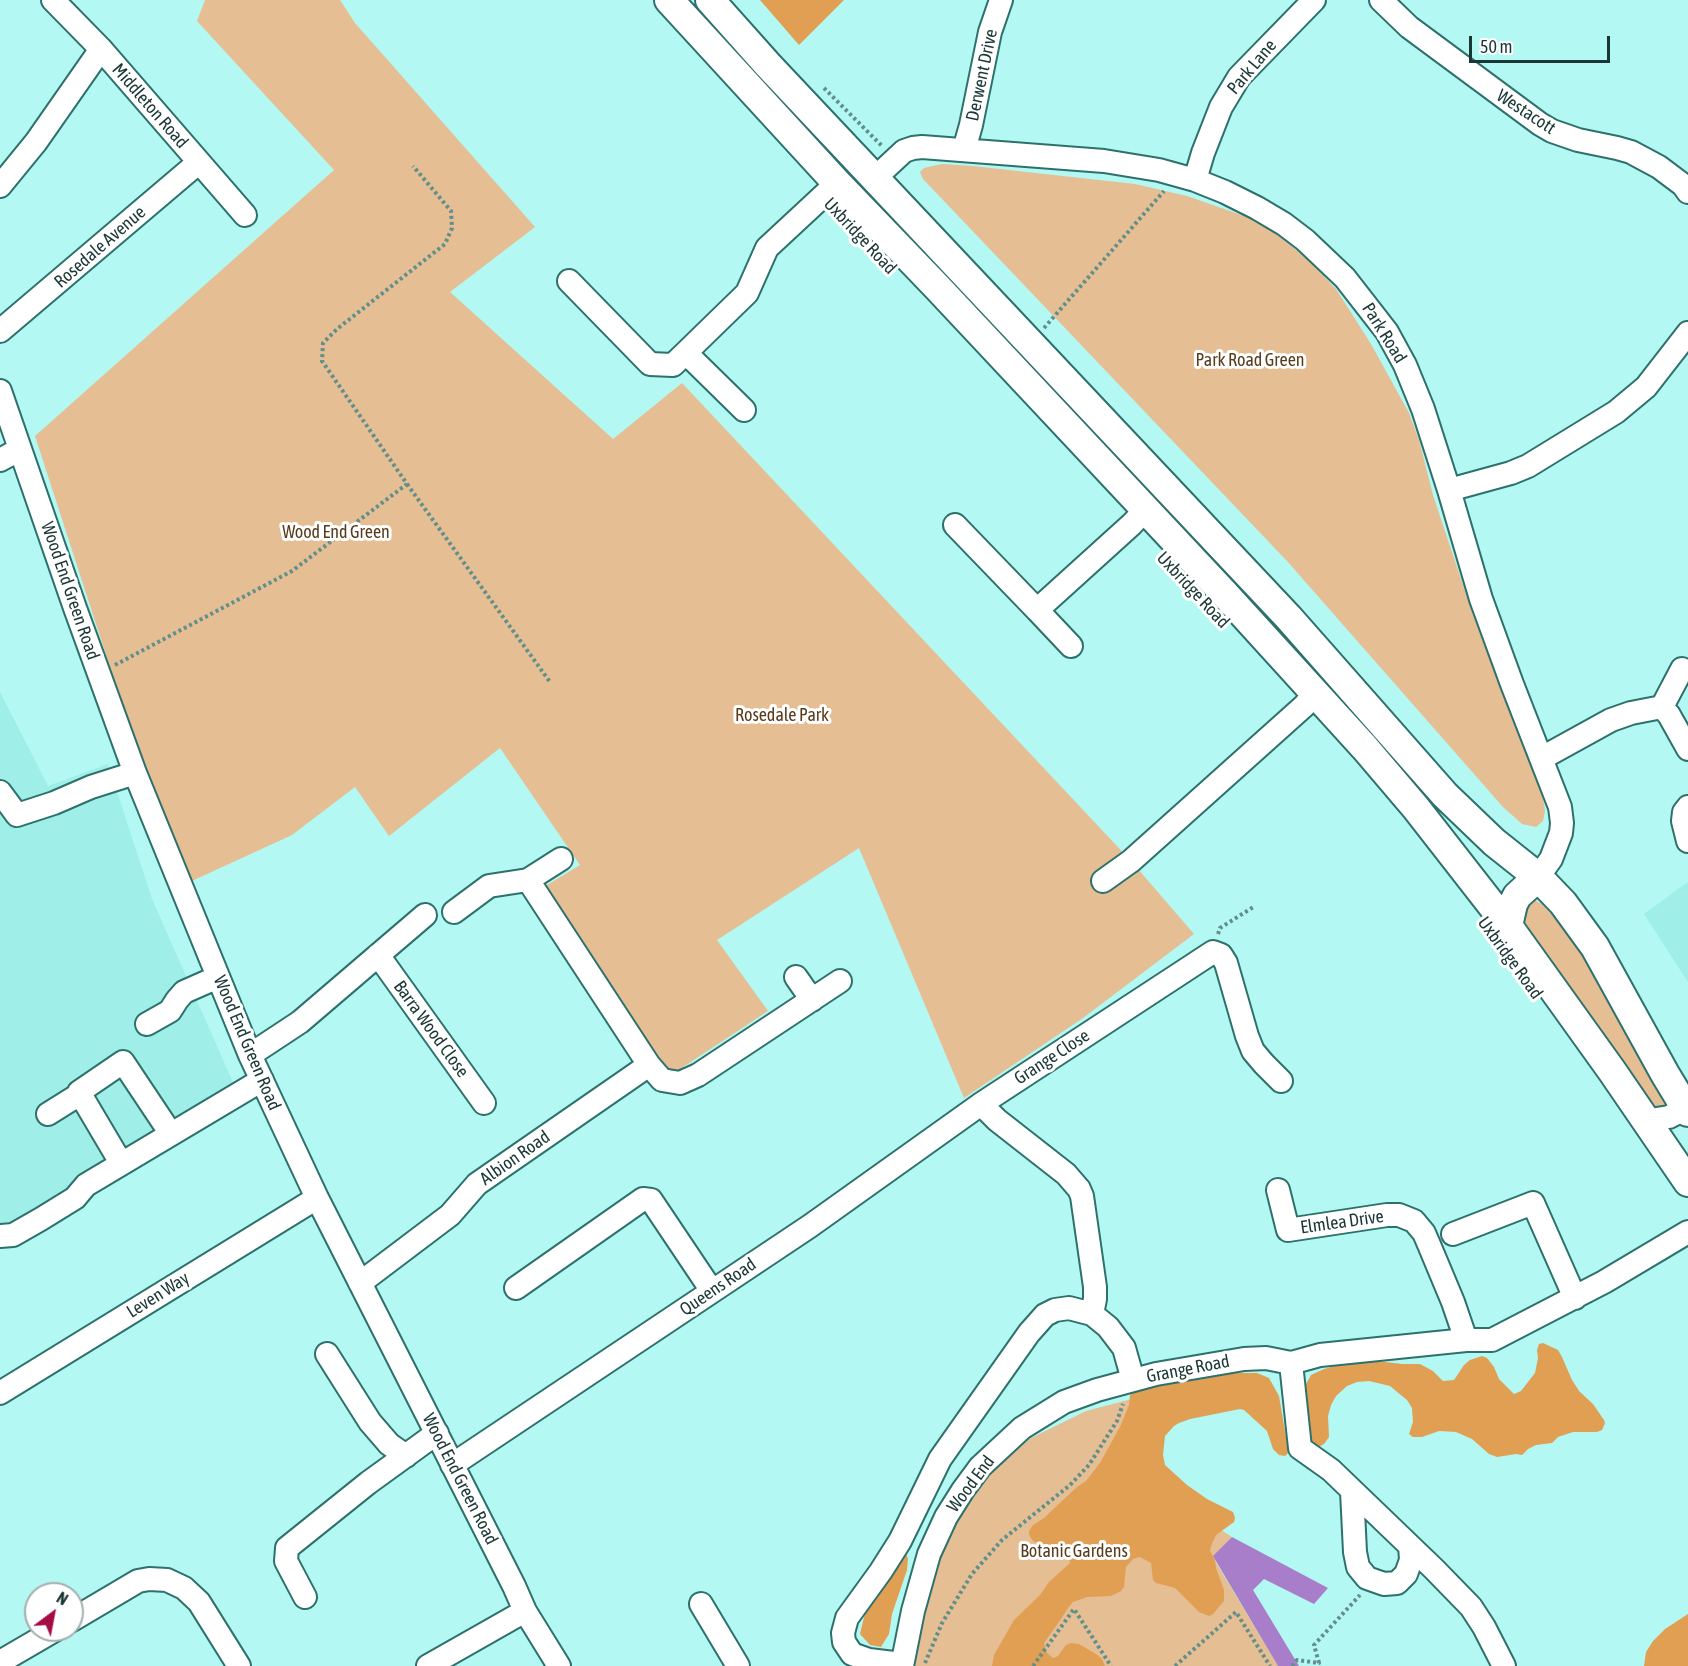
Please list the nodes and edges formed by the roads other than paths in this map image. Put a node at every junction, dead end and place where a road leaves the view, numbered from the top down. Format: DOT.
graph roads {
  1 [pos="53,0"];
  2 [pos="669,0"];
  3 [pos="710,0"];
  4 [pos="1001,0"];
  5 [pos="1314,0"];
  6 [pos="1381,0"];
  7 [pos="101,50"];
  8 [pos="964,150"];
  9 [pos="199,162"];
  10 [pos="1187,177"];
  11 [pos="875,178"];
  12 [pos="837,183"];
  13 [pos="0,186"];
  14 [pos="1688,192"];
  15 [pos="245,215"];
  16 [pos="569,281"];
  17 [pos="0,331"];
  18 [pos="1688,333"];
  19 [pos="686,353"];
  20 [pos="0,391"];
  21 [pos="744,410"];
  22 [pos="20,449"];
  23 [pos="0,460"];
  24 [pos="1449,490"];
  25 [pos="1145,510"];
  26 [pos="955,525"];
  27 [pos="1038,610"];
  28 [pos="1071,646"];
  29 [pos="1682,669"];
  30 [pos="1316,692"];
  31 [pos="1662,707"];
  32 [pos="1688,748"];
  33 [pos="1542,758"];
  34 [pos="135,773"];
  35 [pos="0,792"];
  36 [pos="1688,807"];
  37 [pos="1688,841"];
  38 [pos="561,859"];
  39 [pos="1538,877"];
  40 [pos="528,880"];
  41 [pos="1103,881"];
  42 [pos="454,912"];
  43 [pos="425,915"];
  44 [pos="1508,926"];
  45 [pos="378,955"];
  46 [pos="218,977"];
  47 [pos="796,977"];
  48 [pos="840,981"];
  49 [pos="812,1000"];
  50 [pos="147,1024"];
  51 [pos="250,1055"];
  52 [pos="649,1065"];
  53 [pos="262,1080"];
  54 [pos="1281,1081"];
  55 [pos="80,1094"];
  56 [pos="484,1103"];
  57 [pos="981,1104"];
  58 [pos="1687,1110"];
  59 [pos="48,1114"];
  60 [pos="1643,1118"];
  61 [pos="171,1134"];
  62 [pos="121,1163"];
  63 [pos="1688,1182"];
  64 [pos="1278,1190"];
  65 [pos="317,1198"];
  66 [pos="1688,1232"];
  67 [pos="1453,1234"];
  68 [pos="0,1236"];
  69 [pos="360,1283"];
  70 [pos="516,1288"];
  71 [pos="712,1292"];
  72 [pos="1575,1298"];
  73 [pos="1092,1314"];
  74 [pos="1466,1340"];
  75 [pos="327,1354"];
  76 [pos="1291,1363"];
  77 [pos="1128,1381"];
  78 [pos="0,1393"];
  79 [pos="437,1433"];
  80 [pos="406,1456"];
  81 [pos="452,1466"];
  82 [pos="1352,1491"];
  83 [pos="1410,1546"];
  84 [pos="305,1597"];
  85 [pos="701,1604"];
  86 [pos="525,1611"];
  87 [pos="84,1613"];
  88 [pos="34,1642"];
  89 [pos="0,1662"];
  90 [pos="239,1666"];
  91 [pos="428,1666"];
  92 [pos="559,1666"];
  93 [pos="736,1666"];
  94 [pos="909,1666"];
  95 [pos="1504,1666"];
  1 -- 7 [label="street, Middleton Road"];
  2 -- 12 [label="main road, Uxbridge Road"];
  3 -- 11 [label="main road"];
  4 -- 8 [label="street, Derwent Drive"];
  5 -- 10 [label="street, Park Lane"];
  6 -- 14 [label="street, Westacott"];
  7 -- 9 [label="street, Middleton Road"];
  7 -- 13 [label="street"];
  8 -- 10 [label="street, Park Road"];
  8 -- 11 [label="street, Park Road"];
  9 -- 15 [label="street, Middleton Road"];
  9 -- 17 [label="street, Rosedale Avenue"];
  10 -- 24 [label="street, Park Road"];
  11 -- 39 [label="main road"];
  12 -- 19 [label="street"];
  12 -- 25 [label="main road, Uxbridge Road"];
  16 -- 19 [label="street"];
  18 -- 24 [label="street"];
  19 -- 21 [label="street"];
  20 -- 22 [label="street, Wood End Green Road"];
  22 -- 23 [label="street"];
  22 -- 34 [label="street, Wood End Green Road"];
  24 -- 33 [label="street, Park Road"];
  25 -- 27 [label="street"];
  25 -- 30 [label="main road, Uxbridge Road"];
  26 -- 27 [label="street"];
  27 -- 28 [label="street"];
  29 -- 31 [label="street"];
  30 -- 41 [label="street"];
  30 -- 44 [label="main road, Uxbridge Road"];
  31 -- 32 [label="street"];
  31 -- 33 [label="street"];
  33 -- 39 [label="street, Park Road"];
  34 -- 35 [label="street"];
  34 -- 46 [label="street, Wood End Green Road"];
  36 -- 37 [label="street"];
  38 -- 40 [label="street"];
  39 -- 44 [label="main road, Uxbridge Road"];
  39 -- 58 [label="main road"];
  40 -- 42 [label="street"];
  40 -- 52 [label="street"];
  43 -- 45 [label="street"];
  44 -- 60 [label="main road, Uxbridge Road"];
  45 -- 51 [label="street"];
  45 -- 56 [label="street, Barra Wood Close"];
  46 -- 50 [label="street"];
  46 -- 51 [label="street, Wood End Green Road"];
  47 -- 49 [label="street"];
  48 -- 49 [label="street"];
  49 -- 52 [label="street"];
  51 -- 53 [label="street, Wood End Green Road"];
  52 -- 69 [label="street, Albion Road"];
  53 -- 61 [label="street"];
  53 -- 65 [label="street, Wood End Green Road"];
  54 -- 57 [label="street, Grange Close"];
  55 -- 59 [label="street"];
  55 -- 61 [label="street"];
  55 -- 62 [label="street"];
  57 -- 71 [label="street, Queens Road"];
  57 -- 73 [label="street"];
  58 -- 60 [label="street"];
  60 -- 63 [label="main road, Uxbridge Road"];
  61 -- 62 [label="street"];
  62 -- 68 [label="street"];
  64 -- 74 [label="street, Elmlea Drive"];
  65 -- 69 [label="street, Wood End Green Road"];
  65 -- 78 [label="street, Leven Way"];
  66 -- 72 [label="street, Grange Road"];
  67 -- 72 [label="street"];
  69 -- 79 [label="street, Wood End Green Road"];
  70 -- 71 [label="street"];
  71 -- 81 [label="street, Queens Road"];
  72 -- 74 [label="street, Grange Road"];
  73 -- 77 [label="street, Grange Road"];
  73 -- 94 [label="street"];
  74 -- 76 [label="street, Grange Road"];
  75 -- 80 [label="street"];
  76 -- 77 [label="street, Grange Road"];
  76 -- 82 [label="street"];
  77 -- 94 [label="street, Wood End"];
  79 -- 80 [label="street"];
  79 -- 81 [label="street, Wood End Green Road"];
  80 -- 84 [label="street"];
  81 -- 86 [label="street, Wood End Green Road"];
  82 -- 83 [label="street"];
  82 -- 83 [label="street"];
  83 -- 95 [label="street"];
  85 -- 93 [label="street"];
  86 -- 91 [label="street"];
  86 -- 92 [label="street, Wood End Green Road"];
  87 -- 90 [label="street"];
  88 -- 89 [label="street"];
}
